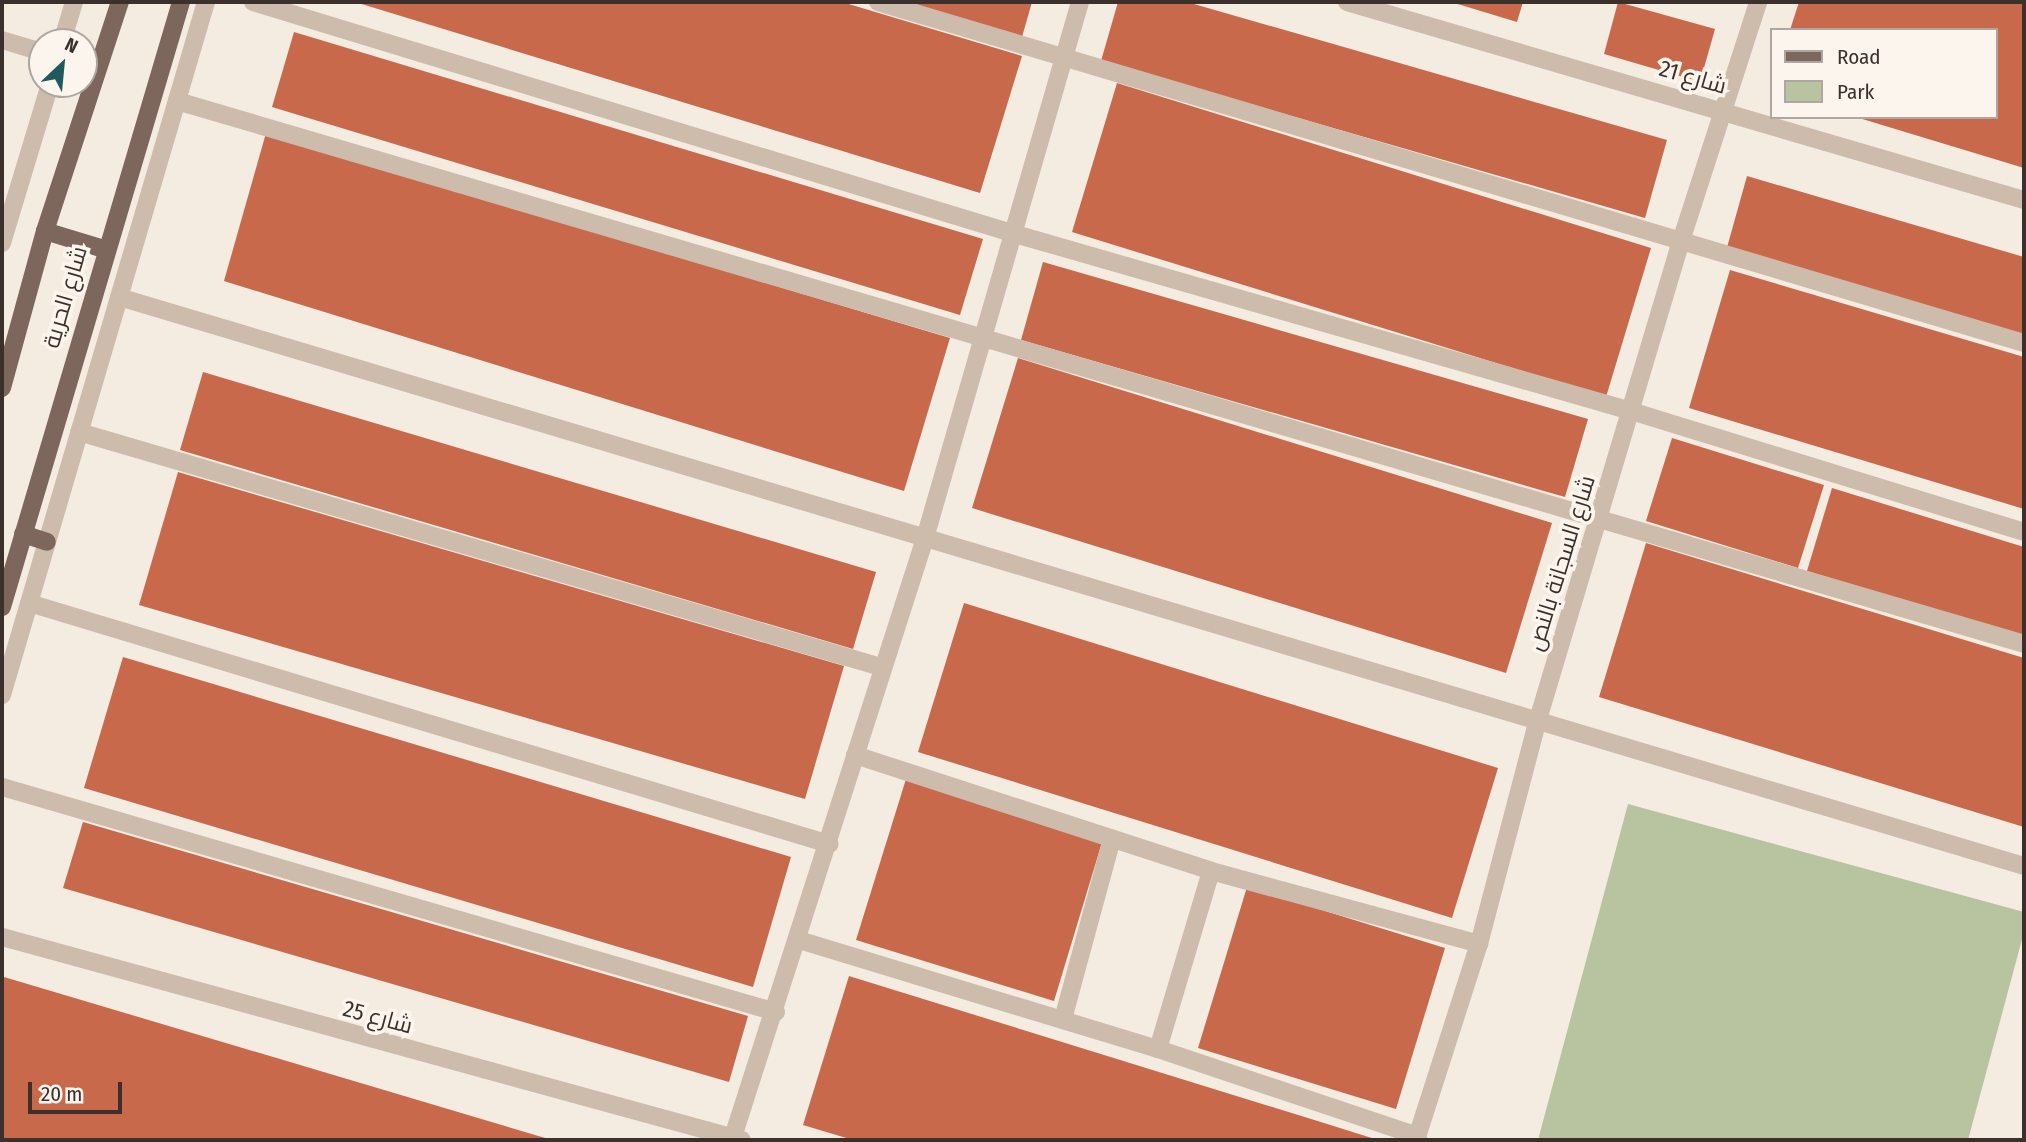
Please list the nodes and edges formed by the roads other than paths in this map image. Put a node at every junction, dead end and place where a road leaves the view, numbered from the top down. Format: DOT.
graph roads {
  1 [pos="74,2"];
  2 [pos="120,2"];
  3 [pos="181,2"];
  4 [pos="206,2"];
  5 [pos="253,2"];
  6 [pos="878,2"];
  7 [pos="1080,2"];
  8 [pos="1348,2"];
  9 [pos="1758,2"];
  10 [pos="66,28"];
  11 [pos="2,40"];
  12 [pos="28,48"];
  13 [pos="1065,57"];
  14 [pos="46,98"];
  15 [pos="177,101"];
  16 [pos="1726,112"];
  17 [pos="2024,200"];
  18 [pos="45,231"];
  19 [pos="1015,234"];
  20 [pos="1681,241"];
  21 [pos="2,243"];
  22 [pos="104,249"];
  23 [pos="119,297"];
  24 [pos="981,341"];
  25 [pos="2024,343"];
  26 [pos="2,388"];
  27 [pos="1631,411"];
  28 [pos="79,432"];
  29 [pos="1601,517"];
  30 [pos="2024,532"];
  31 [pos="23,534"];
  32 [pos="925,538"];
  33 [pos="47,541"];
  34 [pos="29,603"];
  35 [pos="2,607"];
  36 [pos="2024,644"];
  37 [pos="881,667"];
  38 [pos="2,695"];
  39 [pos="1537,723"];
  40 [pos="855,755"];
  41 [pos="2,787"];
  42 [pos="1112,839"];
  43 [pos="828,845"];
  44 [pos="2024,866"];
  45 [pos="1211,871"];
  46 [pos="2,937"];
  47 [pos="799,940"];
  48 [pos="1479,944"];
  49 [pos="776,1012"];
  50 [pos="1063,1019"];
  51 [pos="1158,1049"];
  52 [pos="1417,1138"];
  53 [pos="736,1139"];
  1 -- 10 [label="street"];
  2 -- 18 [label="main road, شارع الحرية"];
  3 -- 22 [label="main road, شارع الحرية"];
  4 -- 15 [label="street"];
  5 -- 19 [label="street"];
  6 -- 13 [label="street"];
  7 -- 13 [label="street"];
  8 -- 16 [label="street, شارع 21"];
  9 -- 16 [label="street, شارع السجانة بالنص"];
  11 -- 12 [label="street"];
  13 -- 19 [label="street"];
  13 -- 20 [label="street"];
  14 -- 21 [label="street"];
  15 -- 23 [label="street"];
  15 -- 24 [label="street"];
  16 -- 17 [label="street, شارع 21"];
  16 -- 20 [label="street, شارع السجانة بالنص"];
  18 -- 22 [label="main road"];
  18 -- 26 [label="main road, شارع الحرية"];
  19 -- 24 [label="street"];
  19 -- 27 [label="street"];
  20 -- 25 [label="street"];
  20 -- 27 [label="street, شارع السجانة بالنص"];
  22 -- 31 [label="main road, شارع الحرية"];
  23 -- 28 [label="street"];
  23 -- 32 [label="street"];
  24 -- 29 [label="street"];
  24 -- 32 [label="street"];
  27 -- 29 [label="street, شارع السجانة بالنص"];
  27 -- 30 [label="street"];
  28 -- 33 [label="street"];
  28 -- 37 [label="street"];
  29 -- 36 [label="street"];
  29 -- 39 [label="street, شارع السجانة بالنص"];
  31 -- 33 [label="main road"];
  31 -- 35 [label="main road, شارع الحرية"];
  32 -- 37 [label="street"];
  32 -- 39 [label="street"];
  33 -- 34 [label="street"];
  34 -- 38 [label="street"];
  34 -- 43 [label="street"];
  37 -- 40 [label="street"];
  39 -- 44 [label="street"];
  39 -- 48 [label="street, شارع السجانة بالنص"];
  40 -- 42 [label="street"];
  40 -- 43 [label="street"];
  41 -- 49 [label="street"];
  42 -- 45 [label="street"];
  42 -- 50 [label="street"];
  43 -- 47 [label="street"];
  45 -- 48 [label="street"];
  45 -- 51 [label="street"];
  46 -- 53 [label="street, شارع 25"];
  47 -- 49 [label="street"];
  47 -- 50 [label="street"];
  48 -- 52 [label="street, شارع السجانة بالنص"];
  49 -- 53 [label="street"];
  50 -- 51 [label="street"];
  51 -- 52 [label="street"];
}
